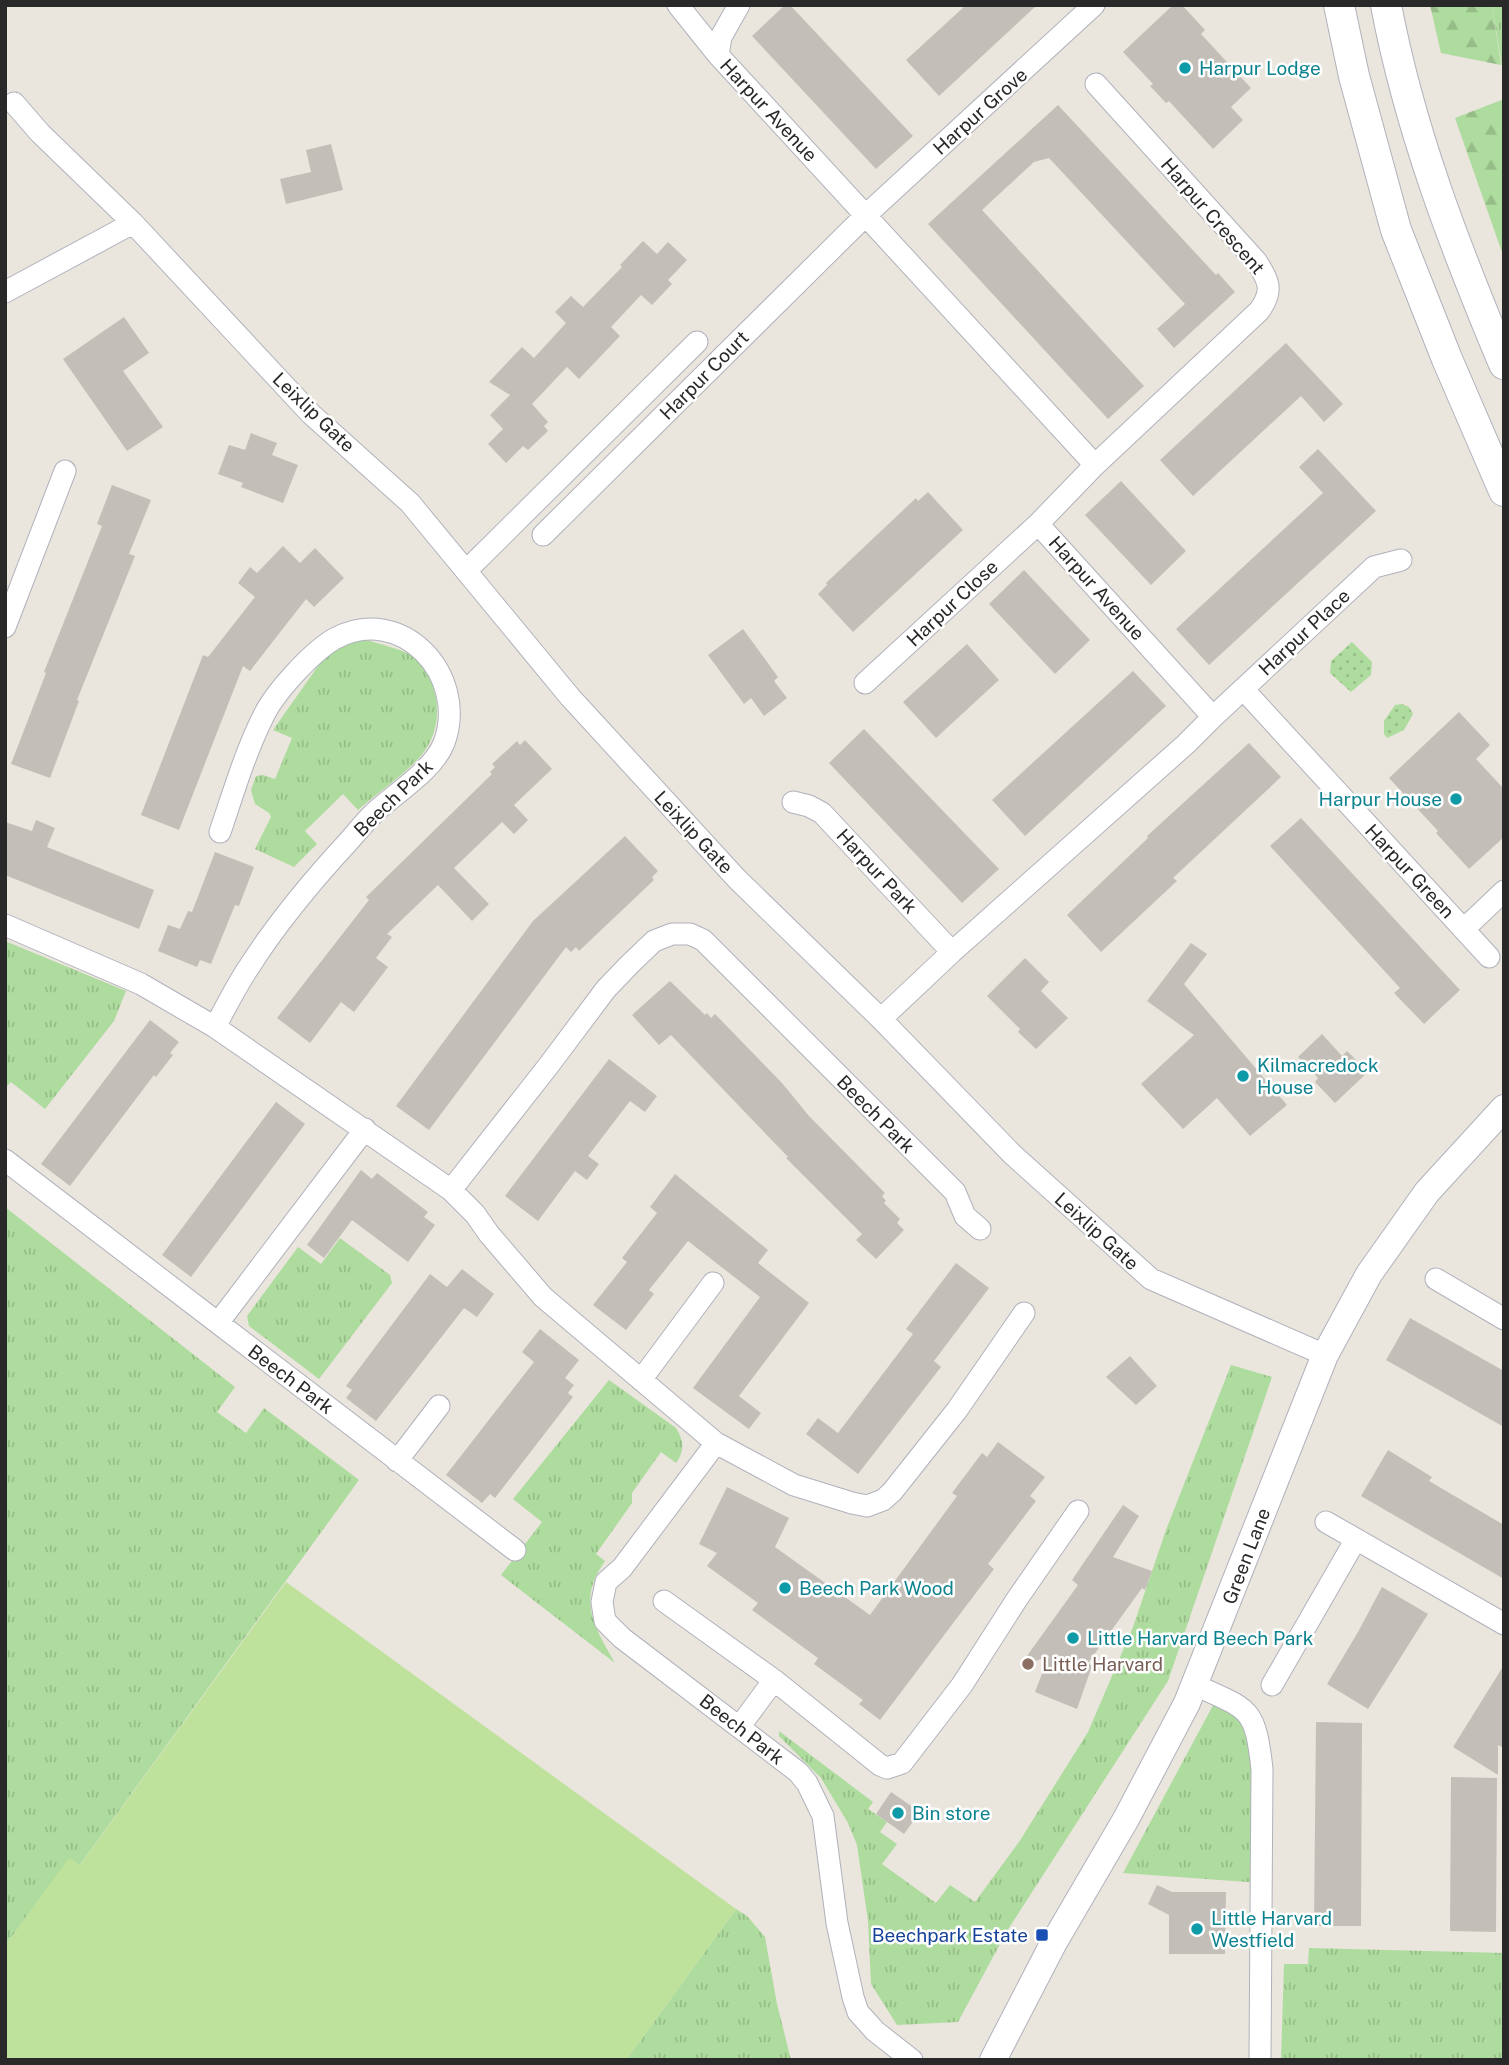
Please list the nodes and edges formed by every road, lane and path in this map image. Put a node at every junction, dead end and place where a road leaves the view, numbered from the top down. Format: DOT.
graph roads {
  1 [pos="678,5"];
  2 [pos="740,5"];
  3 [pos="1094,5"];
  4 [pos="1339,5"];
  5 [pos="1386,5"];
  6 [pos="719,55"];
  7 [pos="1096,84"];
  8 [pos="15,103"];
  9 [pos="866,215"];
  10 [pos="133,223"];
  11 [pos="5,292"];
  12 [pos="697,342"];
  13 [pos="1504,365"];
  14 [pos="1095,466"];
  15 [pos="65,471"];
  16 [pos="1504,491"];
  17 [pos="1038,523"];
  18 [pos="542,535"];
  19 [pos="1401,560"];
  20 [pos="467,569"];
  21 [pos="5,627"];
  22 [pos="865,683"];
  23 [pos="1243,689"];
  24 [pos="1213,717"];
  25 [pos="793,802"];
  26 [pos="220,832"];
  27 [pos="1504,891"];
  28 [pos="5,925"];
  29 [pos="1464,929"];
  30 [pos="953,952"];
  31 [pos="1489,957"];
  32 [pos="881,1019"];
  33 [pos="215,1027"];
  34 [pos="1504,1108"];
  35 [pos="365,1129"];
  36 [pos="5,1160"];
  37 [pos="451,1190"];
  38 [pos="980,1229"];
  39 [pos="1436,1279"];
  40 [pos="713,1283"];
  41 [pos="1024,1313"];
  42 [pos="1504,1320"];
  43 [pos="218,1323"];
  44 [pos="1325,1355"];
  45 [pos="641,1380"];
  46 [pos="439,1406"];
  47 [pos="716,1443"];
  48 [pos="397,1461"];
  49 [pos="1078,1511"];
  50 [pos="1326,1522"];
  51 [pos="1356,1539"];
  52 [pos="515,1550"];
  53 [pos="664,1601"];
  54 [pos="1504,1624"];
  55 [pos="774,1680"];
  56 [pos="1195,1685"];
  57 [pos="1272,1685"];
  58 [pos="740,1726"];
  59 [pos="912,2060"];
  60 [pos="993,2060"];
  61 [pos="1260,2060"];
  1 -- 6 [label="street, Harpur Avenue"];
  2 -- 6 [label="street"];
  3 -- 9 [label="street, Harpur Grove"];
  4 -- 16 [label="main road"];
  5 -- 13 [label="main road"];
  6 -- 9 [label="street, Harpur Avenue"];
  7 -- 14 [label="street, Harpur Crescent"];
  8 -- 10 [label="street, Leixlip Gate"];
  9 -- 14 [label="street, Harpur Avenue"];
  9 -- 18 [label="street, Harpur Court"];
  10 -- 11 [label="street"];
  10 -- 20 [label="street, Leixlip Gate"];
  12 -- 20 [label="street"];
  14 -- 17 [label="street, Harpur Avenue"];
  15 -- 21 [label="street"];
  17 -- 22 [label="street, Harpur Close"];
  17 -- 24 [label="street, Harpur Avenue"];
  19 -- 23 [label="street, Harpur Place"];
  20 -- 32 [label="street, Leixlip Gate"];
  23 -- 24 [label="street, Harpur Place"];
  23 -- 29 [label="street, Harpur Green"];
  24 -- 30 [label="street"];
  25 -- 30 [label="street, Harpur Park"];
  26 -- 33 [label="street, Beech Park"];
  27 -- 29 [label="street, Harpur Green"];
  28 -- 33 [label="street"];
  29 -- 31 [label="street, Harpur Green"];
  30 -- 32 [label="street"];
  32 -- 44 [label="street, Leixlip Gate"];
  33 -- 35 [label="street"];
  34 -- 44 [label="street, Green Lane"];
  35 -- 37 [label="street"];
  35 -- 43 [label="street"];
  36 -- 43 [label="street, Beech Park"];
  37 -- 38 [label="street, Beech Park"];
  37 -- 45 [label="street"];
  39 -- 42 [label="street"];
  40 -- 45 [label="street"];
  41 -- 47 [label="street"];
  43 -- 48 [label="street, Beech Park"];
  44 -- 56 [label="street, Green Lane"];
  45 -- 47 [label="street"];
  46 -- 48 [label="street"];
  47 -- 58 [label="street, Beech Park"];
  48 -- 52 [label="street, Beech Park"];
  49 -- 55 [label="street"];
  50 -- 51 [label="street"];
  51 -- 54 [label="street"];
  51 -- 57 [label="street"];
  53 -- 55 [label="street"];
  55 -- 58 [label="street"];
  56 -- 60 [label="street, Green Lane"];
  56 -- 61 [label="street"];
  58 -- 59 [label="street, Beech Park"];
}
